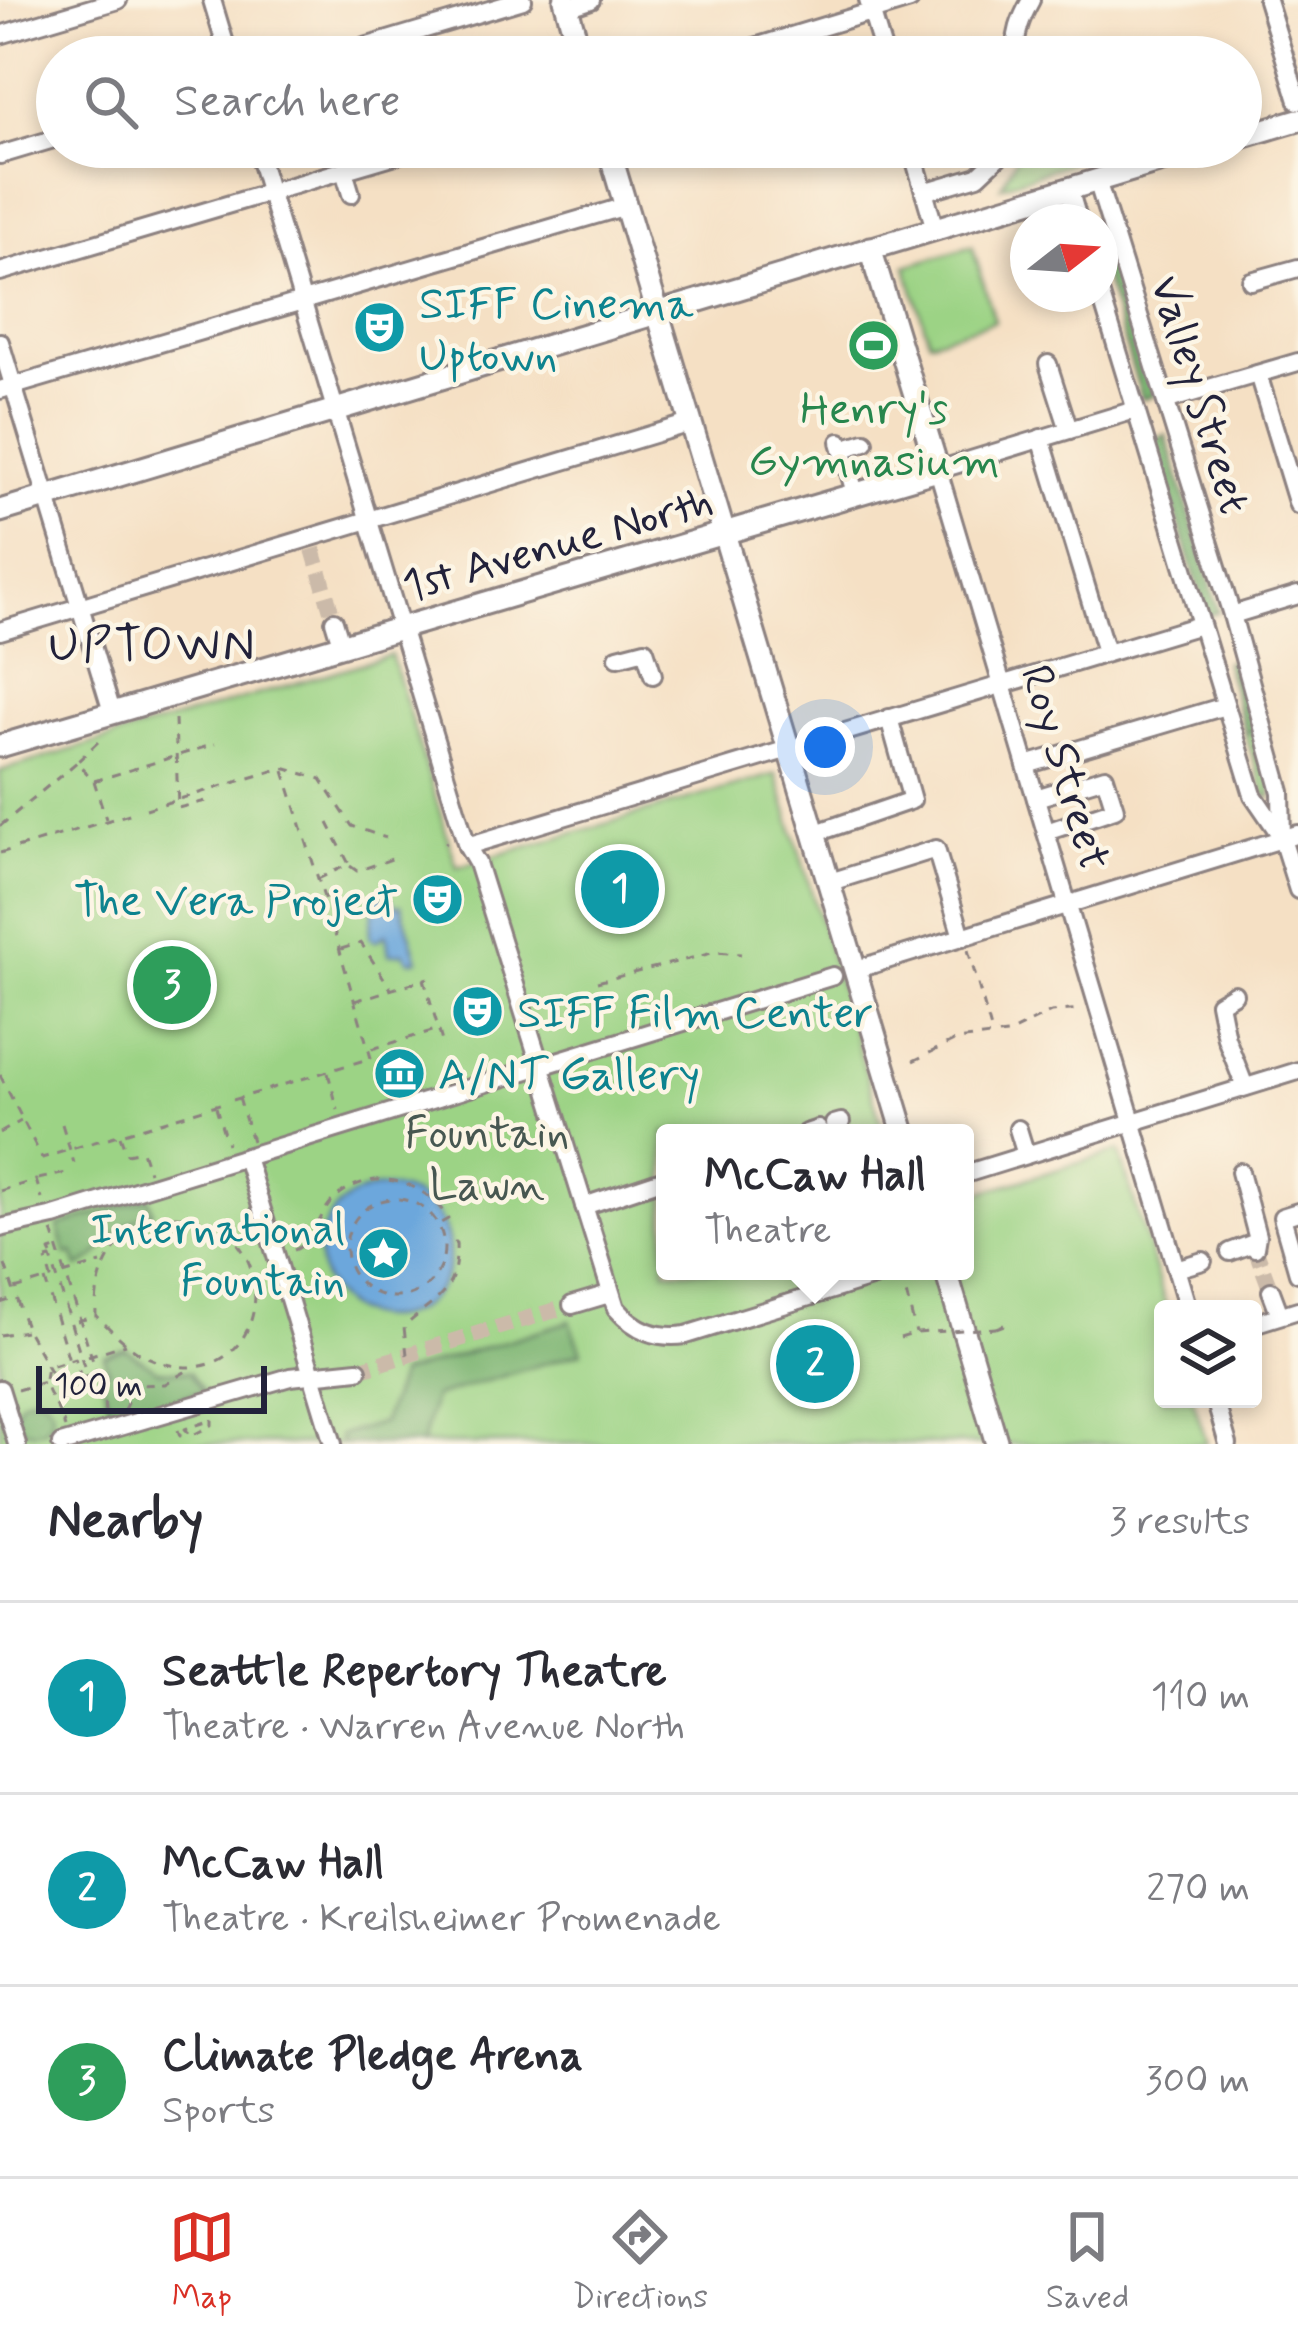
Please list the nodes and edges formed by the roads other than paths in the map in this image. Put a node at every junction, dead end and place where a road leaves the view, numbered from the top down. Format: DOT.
graph roads {
  1 [pos="118,0"];
  2 [pos="212,0"];
  3 [pos="523,0"];
  4 [pos="591,0"];
  5 [pos="910,0"];
  6 [pos="1031,0"];
  7 [pos="1267,0"];
  8 [pos="566,4"];
  9 [pos="870,6"];
  10 [pos="0,35"];
  11 [pos="223,36"];
  12 [pos="402,36"];
  13 [pos="575,36"];
  14 [pos="783,36"];
  15 [pos="879,36"];
  16 [pos="1017,36"];
  17 [pos="1298,101"];
  18 [pos="1298,120"];
  19 [pos="1262,131"];
  20 [pos="36,144"];
  21 [pos="0,155"];
  22 [pos="262,168"];
  23 [pos="351,168"];
  24 [pos="614,168"];
  25 [pos="917,168"];
  26 [pos="987,168"];
  27 [pos="1137,168"];
  28 [pos="344,170"];
  29 [pos="1097,180"];
  30 [pos="1069,189"];
  31 [pos="924,192"];
  32 [pos="269,193"];
  33 [pos="351,194"];
  34 [pos="1074,204"];
  35 [pos="626,206"];
  36 [pos="935,229"];
  37 [pos="870,248"];
  38 [pos="1298,268"];
  39 [pos="0,272"];
  40 [pos="1251,281"];
  41 [pos="302,301"];
  42 [pos="1106,312"];
  43 [pos="657,313"];
  44 [pos="0,342"];
  45 [pos="1298,362"];
  46 [pos="1048,364"];
  47 [pos="1258,374"];
  48 [pos="7,388"];
  49 [pos="1168,400"];
  50 [pos="1135,410"];
  51 [pos="335,412"];
  52 [pos="690,423"];
  53 [pos="1069,430"];
  54 [pos="1041,438"];
  55 [pos="865,442"];
  56 [pos="938,470"];
  57 [pos="856,496"];
  58 [pos="47,498"];
  59 [pos="1298,505"];
  60 [pos="0,512"];
  61 [pos="368,522"];
  62 [pos="724,533"];
  63 [pos="1298,595"];
  64 [pos="80,608"];
  65 [pos="1232,615"];
  66 [pos="334,621"];
  67 [pos="1200,625"];
  68 [pos="400,628"];
  69 [pos="0,632"];
  70 [pos="341,644"];
  71 [pos="1106,652"];
  72 [pos="618,657"];
  73 [pos="653,675"];
  74 [pos="1001,683"];
  75 [pos="1225,706"];
  76 [pos="112,712"];
  77 [pos="889,718"];
  78 [pos="0,746"];
  79 [pos="787,749"];
  80 [pos="1026,765"];
  81 [pos="1036,798"];
  82 [pos="1046,832"];
  83 [pos="813,834"];
  84 [pos="1290,836"];
  85 [pos="467,847"];
  86 [pos="827,883"];
  87 [pos="1298,890"];
  88 [pos="1067,904"];
  89 [pos="965,942"];
  90 [pos="844,973"];
  91 [pos="1234,994"];
  92 [pos="539,1067"];
  93 [pos="1298,1071"];
  94 [pos="1245,1087"];
  95 [pos="1132,1122"];
  96 [pos="901,1124"];
  97 [pos="1018,1129"];
  98 [pos="1026,1155"];
  99 [pos="245,1157"];
  100 [pos="974,1171"];
  101 [pos="1240,1172"];
  102 [pos="656,1182"];
  103 [pos="584,1206"];
  104 [pos="1298,1212"];
  105 [pos="0,1228"];
  106 [pos="1230,1252"];
  107 [pos="1203,1262"];
  108 [pos="1176,1269"];
  109 [pos="1298,1273"];
  110 [pos="868,1280"];
  111 [pos="949,1280"];
  112 [pos="1271,1292"];
  113 [pos="609,1294"];
  114 [pos="1185,1300"];
  115 [pos="572,1305"];
  116 [pos="1289,1312"];
  117 [pos="358,1370"];
  118 [pos="314,1375"];
  119 [pos="0,1389"];
  120 [pos="1218,1408"];
  121 [pos="65,1443"];
  122 [pos="17,1444"];
  123 [pos="334,1444"];
  124 [pos="997,1444"];
  125 [pos="1228,1444"];
  1 -- 10 [label="street"];
  2 -- 11 [label="street"];
  3 -- 12 [label="street"];
  4 -- 8 [label="street"];
  5 -- 9 [label="street"];
  6 -- 16 [label="street"];
  7 -- 17 [label="street"];
  8 -- 13 [label="main road"];
  9 -- 14 [label="street"];
  9 -- 15 [label="street"];
  18 -- 19 [label="main road"];
  20 -- 21 [label="street"];
  22 -- 32 [label="street"];
  23 -- 28 [label="street"];
  24 -- 35 [label="main road"];
  25 -- 31 [label="street"];
  26 -- 31 [label="street"];
  27 -- 29 [label="main road"];
  28 -- 32 [label="street"];
  28 -- 33 [label="street"];
  29 -- 30 [label="main road"];
  29 -- 49 [label="street, Valley Street"];
  30 -- 34 [label="street"];
  30 -- 36 [label="main road"];
  31 -- 36 [label="street"];
  32 -- 39 [label="street"];
  32 -- 41 [label="street"];
  35 -- 41 [label="street"];
  35 -- 43 [label="main road"];
  36 -- 37 [label="main road"];
  37 -- 43 [label="main road"];
  37 -- 56 [label="main road, Roy Street"];
  38 -- 40 [label="street"];
  41 -- 48 [label="street"];
  41 -- 51 [label="street"];
  42 -- 50 [label="street, Valley Street"];
  43 -- 51 [label="main road"];
  43 -- 52 [label="main road"];
  44 -- 48 [label="street"];
  45 -- 47 [label="street"];
  46 -- 53 [label="street"];
  47 -- 49 [label="street"];
  47 -- 59 [label="street"];
  48 -- 58 [label="street"];
  49 -- 65 [label="street, Valley Street"];
  50 -- 53 [label="street, 1st Avenue North"];
  50 -- 67 [label="street, Valley Street"];
  51 -- 58 [label="main road"];
  51 -- 61 [label="street"];
  52 -- 61 [label="street"];
  52 -- 62 [label="main road"];
  53 -- 54 [label="street, 1st Avenue North"];
  54 -- 56 [label="street, 1st Avenue North"];
  54 -- 71 [label="street"];
  55 -- 57 [label="street"];
  56 -- 57 [label="main road, 1st Avenue North"];
  56 -- 74 [label="street, Roy Street"];
  57 -- 62 [label="main road, 1st Avenue North"];
  58 -- 60 [label="main road"];
  58 -- 64 [label="street"];
  61 -- 64 [label="street"];
  61 -- 68 [label="street"];
  62 -- 68 [label="main road, 1st Avenue North"];
  62 -- 79 [label="main road"];
  63 -- 65 [label="street"];
  64 -- 69 [label="street"];
  64 -- 76 [label="street"];
  65 -- 84 [label="street, Valley Street"];
  66 -- 70 [label="street"];
  67 -- 71 [label="street"];
  67 -- 75 [label="street, Valley Street"];
  68 -- 70 [label="main road, 1st Avenue North"];
  68 -- 85 [label="street"];
  70 -- 76 [label="main road, 1st Avenue North"];
  71 -- 74 [label="street"];
  72 -- 73 [label="street"];
  74 -- 77 [label="street"];
  74 -- 80 [label="street, Roy Street"];
  75 -- 80 [label="street"];
  75 -- 84 [label="street, Valley Street"];
  76 -- 78 [label="main road, 1st Avenue North"];
  77 -- 79 [label="street"];
  77 -- 83 [label="street"];
  79 -- 83 [label="main road"];
  79 -- 85 [label="street"];
  80 -- 81 [label="street, Roy Street"];
  81 -- 82 [label="street, Roy Street"];
  81 -- 82 [label="street"];
  82 -- 88 [label="street, Roy Street"];
  83 -- 86 [label="main road"];
  84 -- 87 [label="street, Valley Street"];
  84 -- 88 [label="street"];
  85 -- 92 [label="street"];
  86 -- 89 [label="street"];
  86 -- 90 [label="main road"];
  88 -- 89 [label="street"];
  88 -- 95 [label="street, Roy Street"];
  89 -- 90 [label="street"];
  90 -- 92 [label="street"];
  90 -- 96 [label="main road"];
  91 -- 94 [label="street"];
  92 -- 99 [label="street"];
  92 -- 103 [label="street"];
  93 -- 94 [label="street"];
  94 -- 95 [label="street"];
  95 -- 98 [label="street"];
  95 -- 108 [label="street, Roy Street"];
  97 -- 98 [label="street"];
  98 -- 100 [label="street"];
  99 -- 105 [label="street"];
  99 -- 118 [label="street"];
  101 -- 106 [label="street"];
  102 -- 103 [label="street"];
  103 -- 113 [label="street"];
  104 -- 109 [label="street"];
  107 -- 108 [label="street"];
  108 -- 114 [label="street, Roy Street"];
  110 -- 113 [label="street"];
  111 -- 124 [label="main road"];
  112 -- 116 [label="street"];
  113 -- 115 [label="street"];
  117 -- 118 [label="street"];
  118 -- 121 [label="street"];
  118 -- 123 [label="street"];
  119 -- 122 [label="street"];
  120 -- 125 [label="street"];
}
